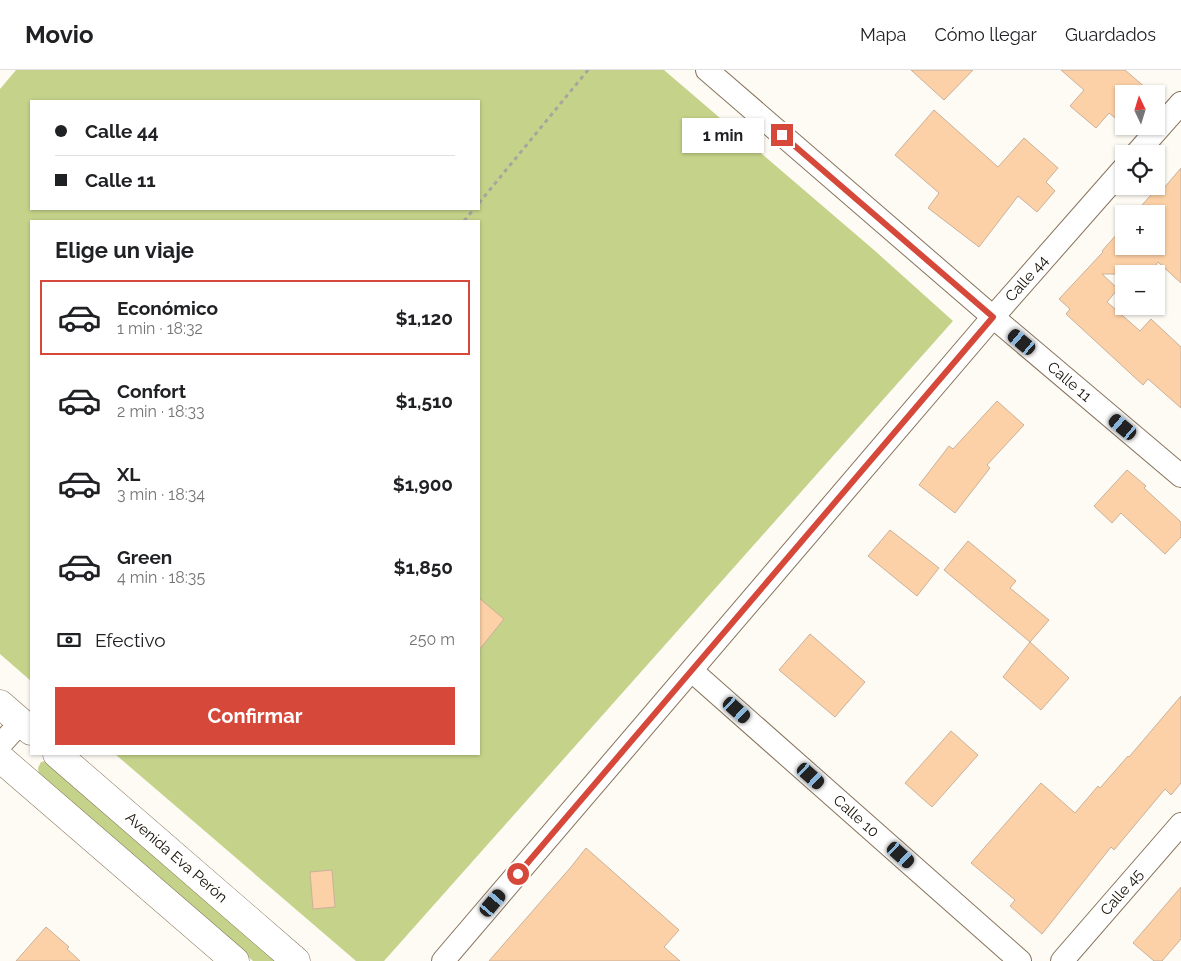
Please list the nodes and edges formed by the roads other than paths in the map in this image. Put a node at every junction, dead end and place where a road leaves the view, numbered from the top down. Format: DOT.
graph roads {
  1 [pos="707,70"];
  2 [pos="1181,103"];
  3 [pos="1144,145"];
  4 [pos="1115,178"];
  5 [pos="993,317"];
  6 [pos="1181,476"];
  7 [pos="692,670"];
  8 [pos="0,704"];
  9 [pos="26,727"];
  10 [pos="0,745"];
  11 [pos="58,755"];
  12 [pos="0,758"];
  13 [pos="1181,824"];
  14 [pos="235,961"];
  15 [pos="296,961"];
  16 [pos="443,961"];
  17 [pos="1020,961"];
  18 [pos="1062,961"];
  1 -- 5 [label="street, Calle 11"];
  2 -- 3 [label="street"];
  4 -- 5 [label="street, Calle 44"];
  5 -- 6 [label="street, Calle 11"];
  5 -- 7 [label="street, Calle 44"];
  7 -- 16 [label="street, Calle 44"];
  7 -- 17 [label="street, Calle 10"];
  8 -- 9 [label="main road"];
  9 -- 10 [label="street"];
  11 -- 15 [label="main road, Avenida Eva Perón"];
  12 -- 14 [label="main road"];
  13 -- 18 [label="street, Calle 45"];
}
